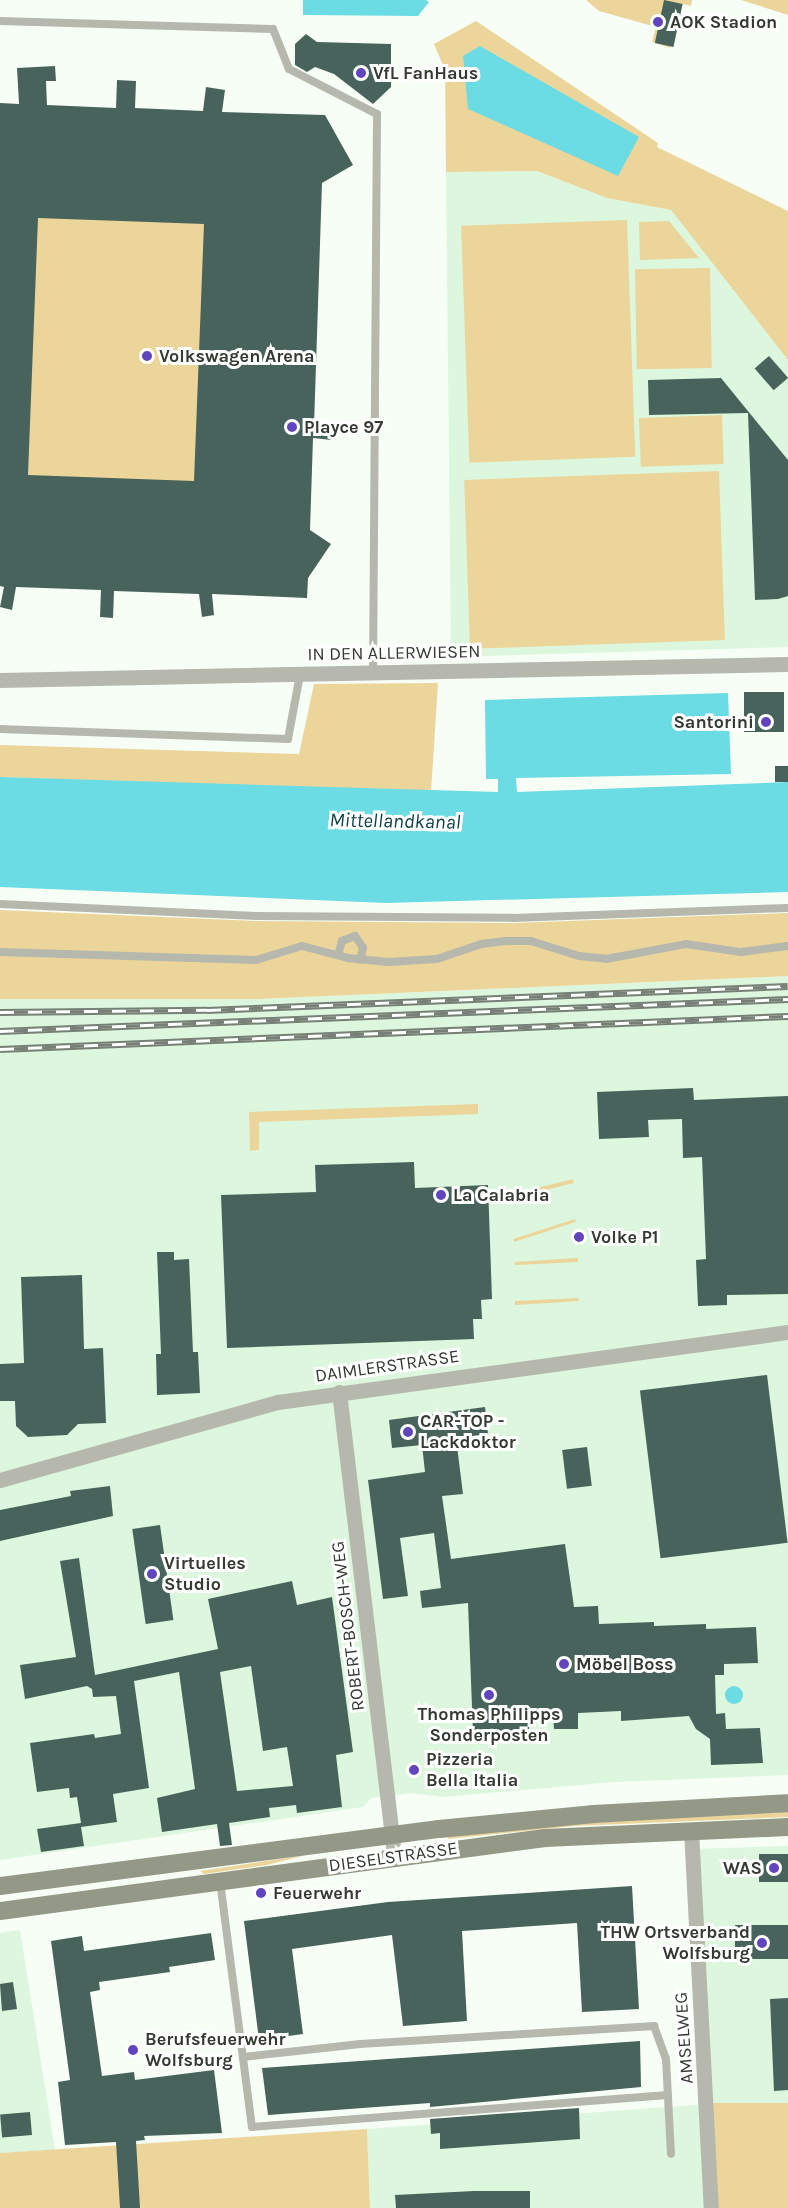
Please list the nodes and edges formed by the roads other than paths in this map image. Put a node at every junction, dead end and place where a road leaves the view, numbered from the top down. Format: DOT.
graph roads {
  1 [pos="0,21"];
  2 [pos="788,664"];
  3 [pos="374,674"];
  4 [pos="300,675"];
  5 [pos="0,680"];
  6 [pos="0,729"];
  7 [pos="0,904"];
  8 [pos="788,908"];
  9 [pos="788,945"];
  10 [pos="0,952"];
  11 [pos="338,955"];
  12 [pos="360,960"];
  13 [pos="788,1332"];
  14 [pos="339,1392"];
  15 [pos="0,1480"];
  16 [pos="788,1803"];
  17 [pos="788,1827"];
  18 [pos="690,1830"];
  19 [pos="392,1834"];
  20 [pos="394,1856"];
  21 [pos="220,1880"];
  22 [pos="0,1886"];
  23 [pos="0,1911"];
  24 [pos="243,2056"];
  25 [pos="668,2095"];
  26 [pos="671,2154"];
  27 [pos="711,2208"];
  1 -- 3 [label="lane"];
  2 -- 3 [label="street, IN DEN ALLERWIESEN"];
  3 -- 4 [label="street, IN DEN ALLERWIESEN"];
  4 -- 5 [label="street, IN DEN ALLERWIESEN"];
  4 -- 6 [label="lane"];
  7 -- 8 [label="lane"];
  9 -- 12 [label="lane"];
  10 -- 11 [label="lane"];
  11 -- 12 [label="lane"];
  11 -- 12 [label="lane"];
  13 -- 14 [label="street, DAIMLERSTRASSE"];
  14 -- 15 [label="street, DAIMLERSTRASSE"];
  14 -- 19 [label="street, ROBERT-BOSCH-WEG"];
  16 -- 19 [label="main road, DIESELSTRASSE"];
  17 -- 18 [label="main road, DIESELSTRASSE"];
  18 -- 20 [label="main road, DIESELSTRASSE"];
  18 -- 27 [label="street, AMSELWEG"];
  19 -- 20 [label="street, ROBERT-BOSCH-WEG"];
  19 -- 22 [label="main road, DIESELSTRASSE"];
  20 -- 21 [label="main road, DIESELSTRASSE"];
  21 -- 23 [label="main road, DIESELSTRASSE"];
  21 -- 24 [label="lane"];
  24 -- 25 [label="lane"];
  24 -- 25 [label="lane"];
  25 -- 26 [label="lane"];
}
